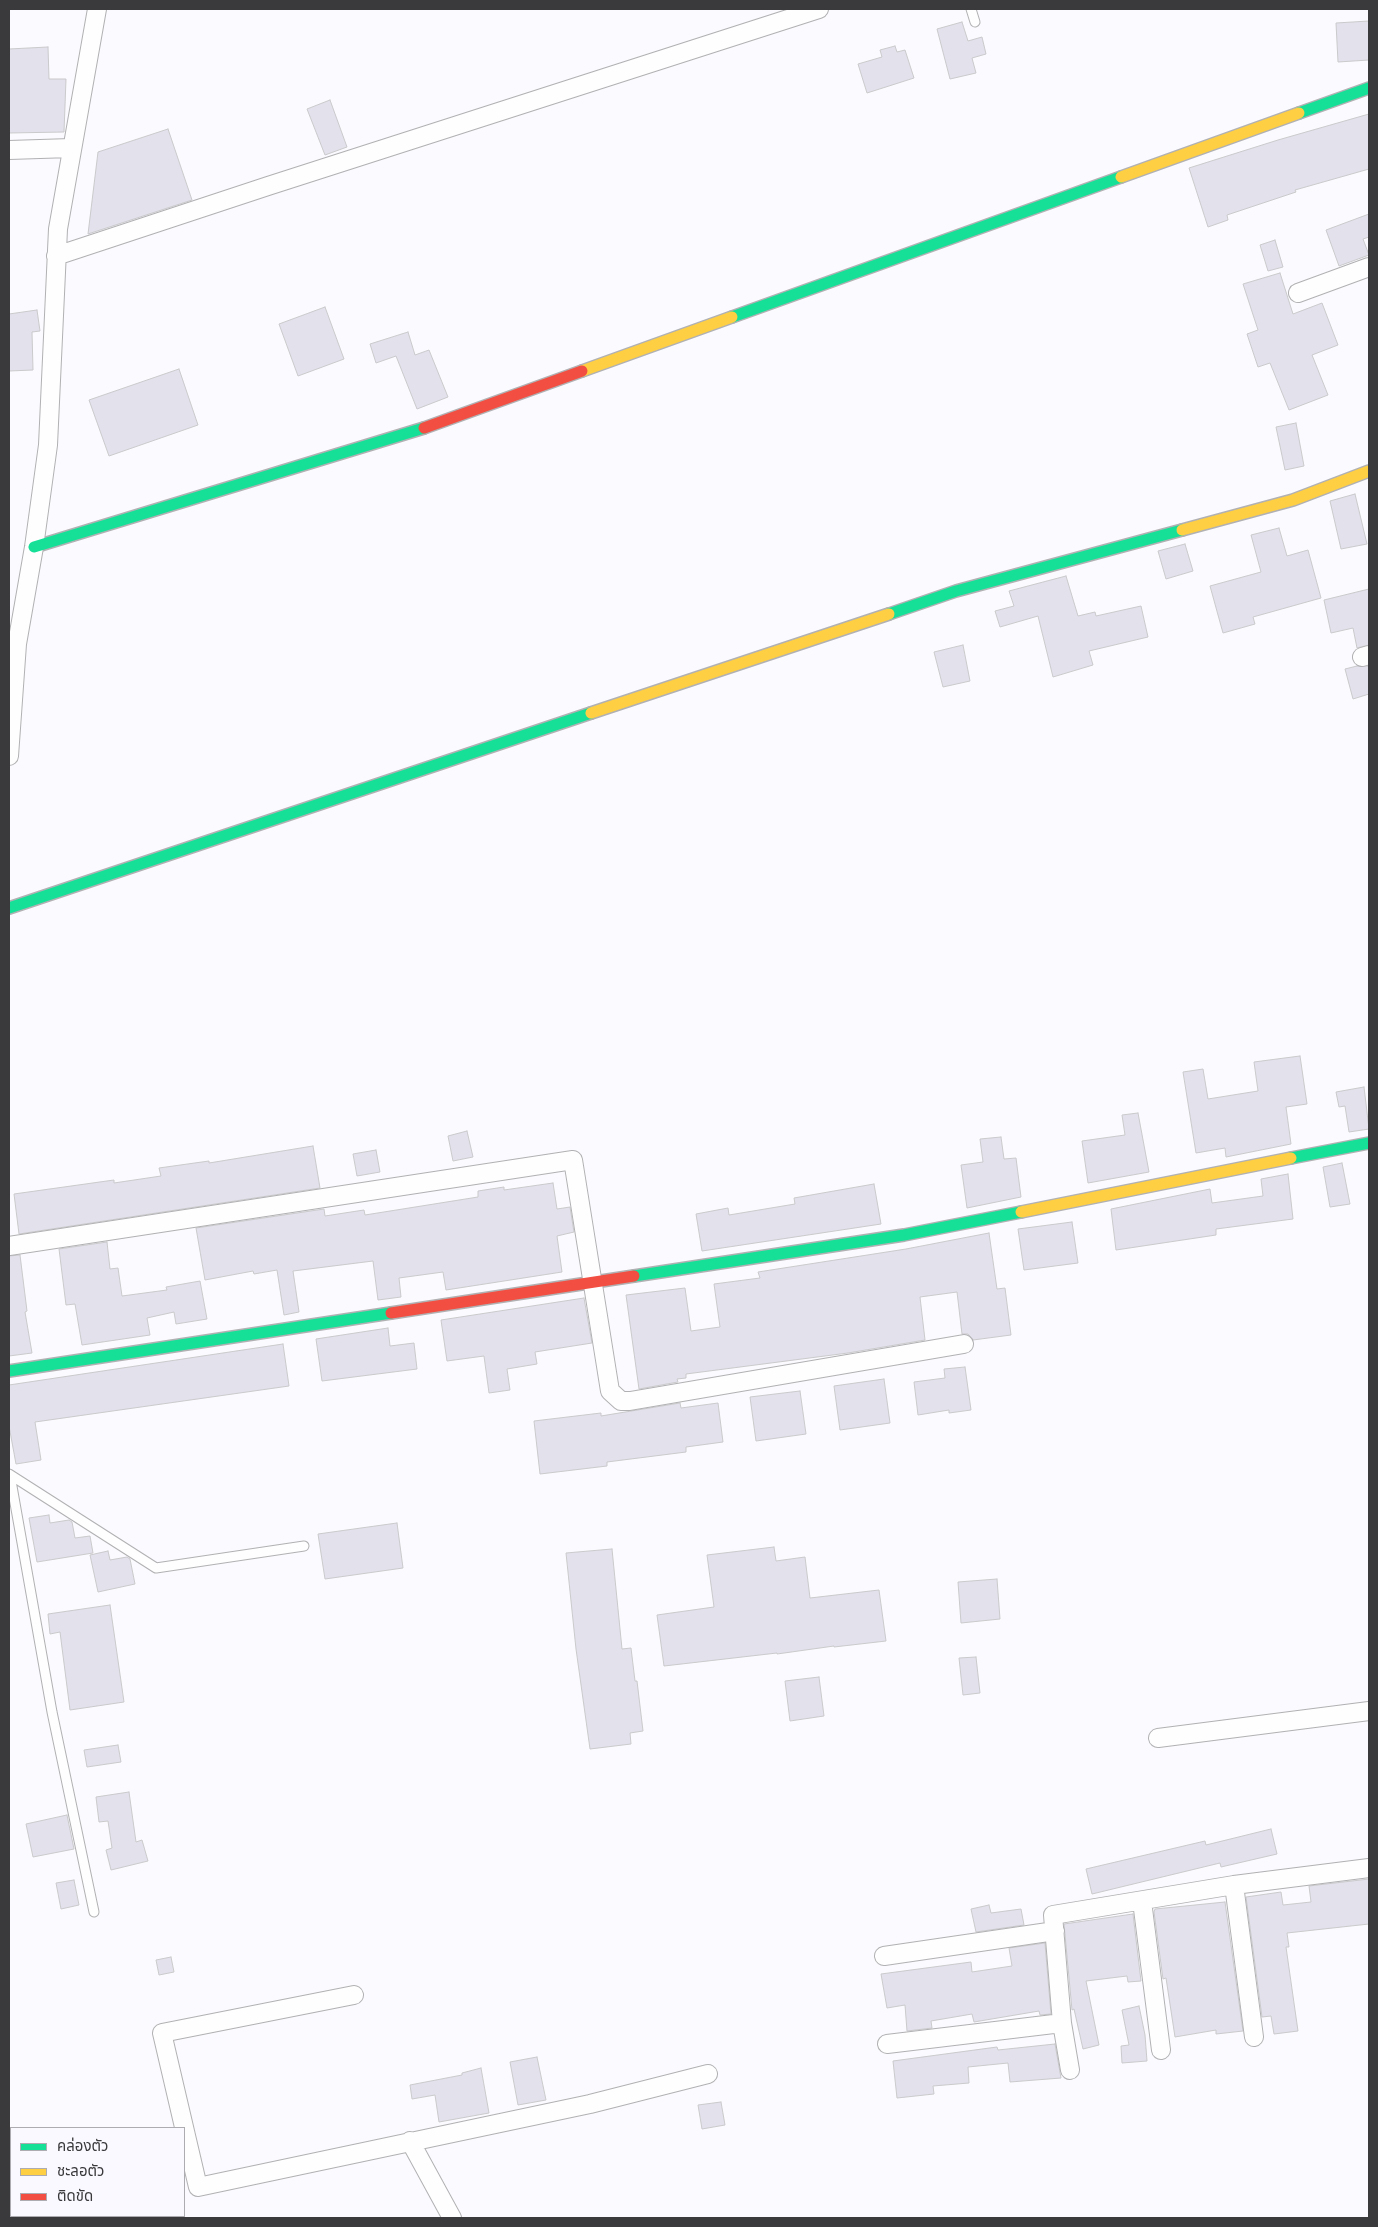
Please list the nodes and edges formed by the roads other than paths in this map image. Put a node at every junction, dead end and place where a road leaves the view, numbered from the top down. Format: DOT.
graph roads {
  1 [pos="97,9"];
  2 [pos="819,9"];
  3 [pos="971,9"];
  4 [pos="975,22"];
  5 [pos="1369,88"];
  6 [pos="71,148"];
  7 [pos="9,150"];
  8 [pos="56,256"];
  9 [pos="1369,267"];
  10 [pos="1298,293"];
  11 [pos="1369,471"];
  12 [pos="34,547"];
  13 [pos="9,756"];
  14 [pos="9,908"];
  15 [pos="1369,1143"];
  16 [pos="9,1246"];
  17 [pos="594,1282"];
  18 [pos="964,1344"];
  19 [pos="9,1371"];
  20 [pos="9,1475"];
  21 [pos="304,1546"];
  22 [pos="1369,1711"];
  23 [pos="1158,1738"];
  24 [pos="1369,1868"];
  25 [pos="1234,1885"];
  26 [pos="1142,1901"];
  27 [pos="94,1912"];
  28 [pos="1055,1931"];
  29 [pos="884,1956"];
  30 [pos="354,1994"];
  31 [pos="1062,2024"];
  32 [pos="1254,2037"];
  33 [pos="887,2044"];
  34 [pos="1161,2050"];
  35 [pos="1070,2070"];
  36 [pos="708,2074"];
  37 [pos="184,2127"];
  38 [pos="185,2132"];
  39 [pos="410,2141"];
  40 [pos="452,2218"];
  1 -- 6 [label="street"];
  2 -- 8 [label="street"];
  3 -- 4 [label="lane"];
  5 -- 12 [label="street"];
  6 -- 7 [label="street"];
  6 -- 8 [label="street"];
  8 -- 12 [label="street"];
  9 -- 10 [label="street"];
  11 -- 14 [label="street"];
  12 -- 13 [label="street"];
  15 -- 17 [label="street"];
  16 -- 17 [label="street"];
  17 -- 18 [label="street"];
  17 -- 19 [label="street"];
  20 -- 21 [label="lane"];
  20 -- 27 [label="lane"];
  22 -- 23 [label="street"];
  24 -- 25 [label="street"];
  25 -- 26 [label="street"];
  25 -- 32 [label="street"];
  26 -- 28 [label="street"];
  26 -- 34 [label="street"];
  28 -- 29 [label="street"];
  28 -- 31 [label="street"];
  30 -- 37 [label="street"];
  31 -- 33 [label="street"];
  31 -- 35 [label="street"];
  36 -- 39 [label="street"];
  38 -- 39 [label="street"];
  39 -- 40 [label="street"];
}
